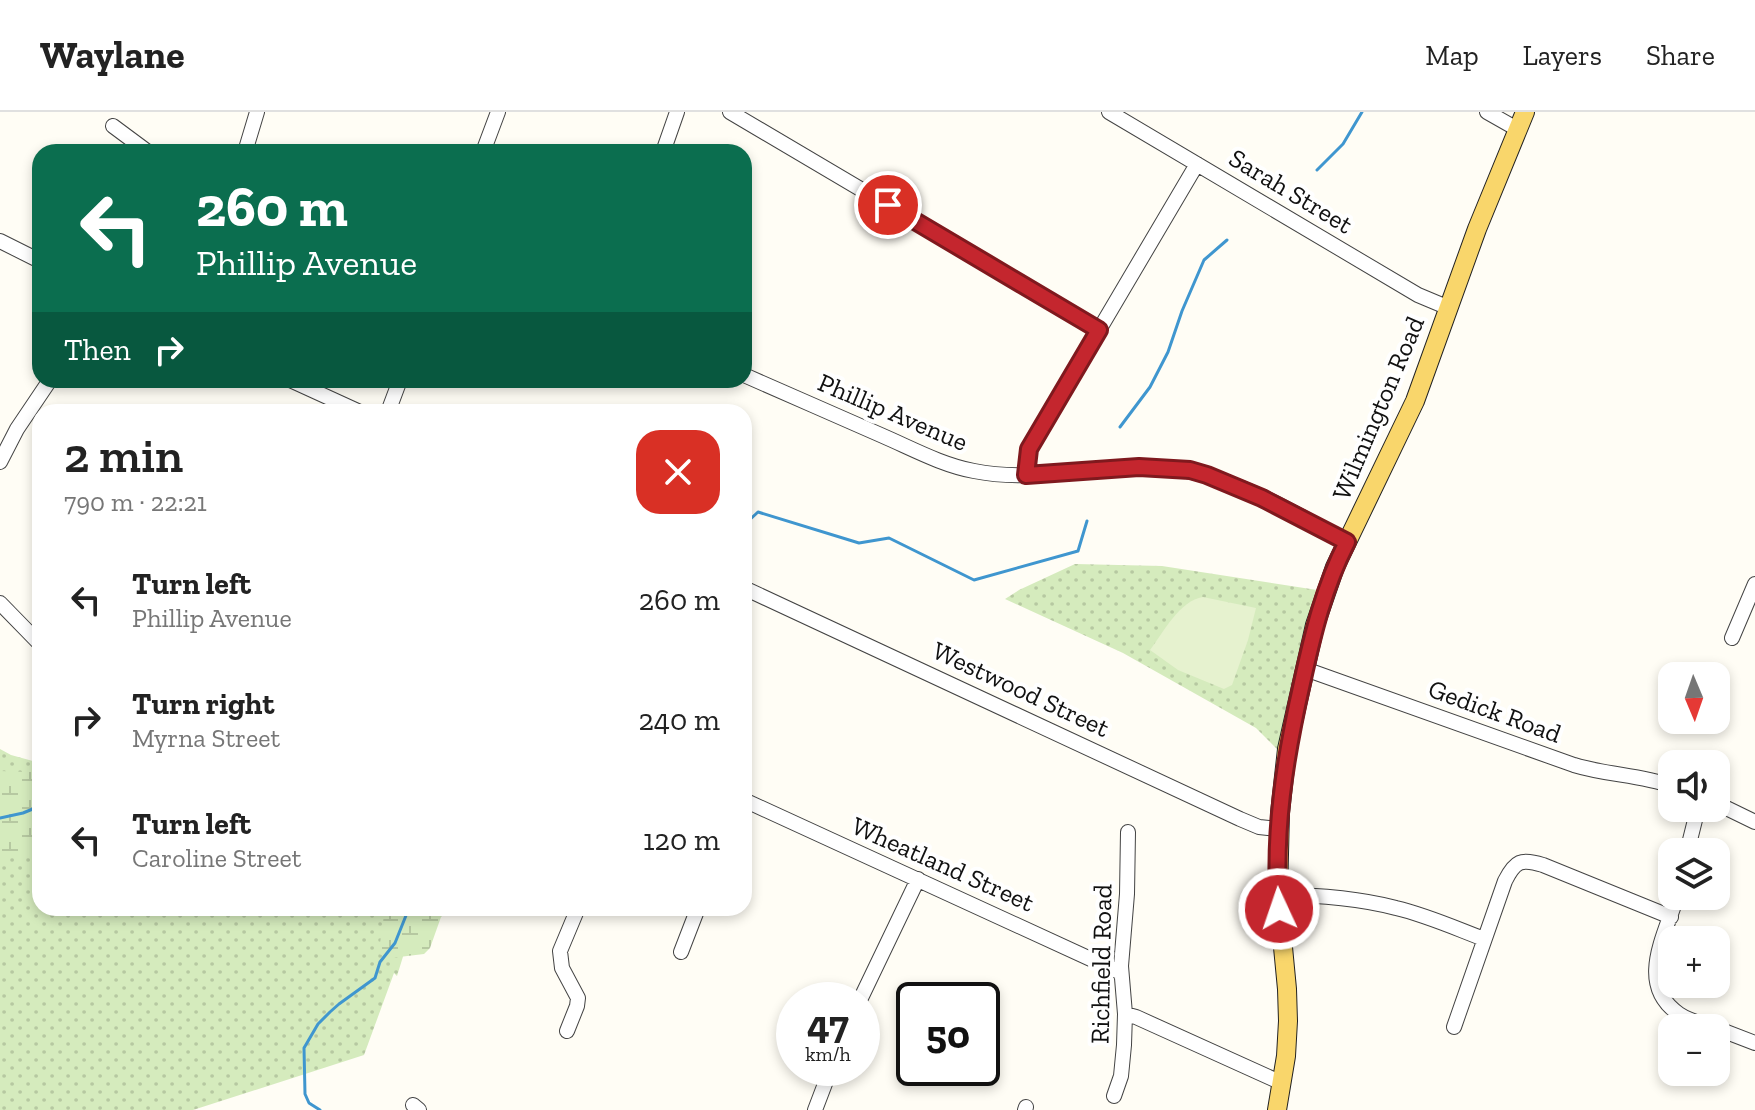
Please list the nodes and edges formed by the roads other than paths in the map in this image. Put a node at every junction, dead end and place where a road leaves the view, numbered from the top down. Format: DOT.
graph roads {
  1 [pos="257,112"];
  2 [pos="498,112"];
  3 [pos="677,112"];
  4 [pos="730,112"];
  5 [pos="1109,112"];
  6 [pos="1487,112"];
  7 [pos="1521,120"];
  8 [pos="113,126"];
  9 [pos="137,144"];
  10 [pos="247,144"];
  11 [pos="486,144"];
  12 [pos="666,144"];
  13 [pos="1197,164"];
  14 [pos="0,241"];
  15 [pos="32,257"];
  16 [pos="1449,308"];
  17 [pos="1099,330"];
  18 [pos="752,379"];
  19 [pos="308,388"];
  20 [pos="342,404"];
  21 [pos="32,417"];
  22 [pos="0,462"];
  23 [pos="1026,475"];
  24 [pos="1347,542"];
  25 [pos="1755,584"];
  26 [pos="752,592"];
  27 [pos="0,603"];
  28 [pos="32,636"];
  29 [pos="1732,638"];
  30 [pos="1305,669"];
  31 [pos="1658,782"];
  32 [pos="752,804"];
  33 [pos="1730,810"];
  34 [pos="1755,822"];
  35 [pos="1278,829"];
  36 [pos="1128,832"];
  37 [pos="918,879"];
  38 [pos="1278,895"];
  39 [pos="1673,910"];
  40 [pos="574,916"];
  41 [pos="695,916"];
  42 [pos="1671,917"];
  43 [pos="1484,939"];
  44 [pos="681,952"];
  45 [pos="1121,973"];
  46 [pos="869,982"];
  47 [pos="1125,1014"];
  48 [pos="1680,1014"];
  49 [pos="1454,1027"];
  50 [pos="567,1031"];
  51 [pos="1730,1034"];
  52 [pos="1755,1043"];
  53 [pos="1282,1083"];
  54 [pos="824,1086"];
  55 [pos="1114,1096"];
  56 [pos="815,1110"];
  57 [pos="1277,1110"];
  1 -- 10 [label="street"];
  2 -- 11 [label="street"];
  3 -- 12 [label="street"];
  4 -- 17 [label="street"];
  5 -- 13 [label="street, Sarah Street"];
  6 -- 7 [label="street"];
  7 -- 16 [label="main road, Wilmington Road"];
  8 -- 9 [label="street"];
  13 -- 16 [label="street, Sarah Street"];
  13 -- 17 [label="street"];
  14 -- 15 [label="street"];
  16 -- 24 [label="main road, Wilmington Road"];
  17 -- 23 [label="street"];
  18 -- 23 [label="street, Phillip Avenue"];
  19 -- 20 [label="street"];
  21 -- 22 [label="street"];
  23 -- 24 [label="street, Phillip Avenue"];
  24 -- 30 [label="main road, Wilmington Road"];
  25 -- 29 [label="street"];
  26 -- 35 [label="street, Westwood Street"];
  27 -- 28 [label="street"];
  30 -- 31 [label="street, Gedick Road"];
  30 -- 35 [label="main road, Wilmington Road"];
  32 -- 37 [label="street, Wheatland Street"];
  33 -- 34 [label="street"];
  35 -- 38 [label="main road, Wilmington Road"];
  36 -- 45 [label="street, Richfield Road"];
  37 -- 45 [label="street, Wheatland Street"];
  37 -- 46 [label="street"];
  38 -- 43 [label="street"];
  38 -- 53 [label="main road, Wilmington Road"];
  39 -- 42 [label="street"];
  40 -- 50 [label="street"];
  41 -- 44 [label="street"];
  42 -- 43 [label="street"];
  42 -- 48 [label="street"];
  43 -- 49 [label="street"];
  45 -- 47 [label="street, Richfield Road"];
  47 -- 53 [label="street"];
  47 -- 55 [label="street, Richfield Road"];
  51 -- 52 [label="street"];
  53 -- 57 [label="main road, Wilmington Road"];
  54 -- 56 [label="street"];
}
